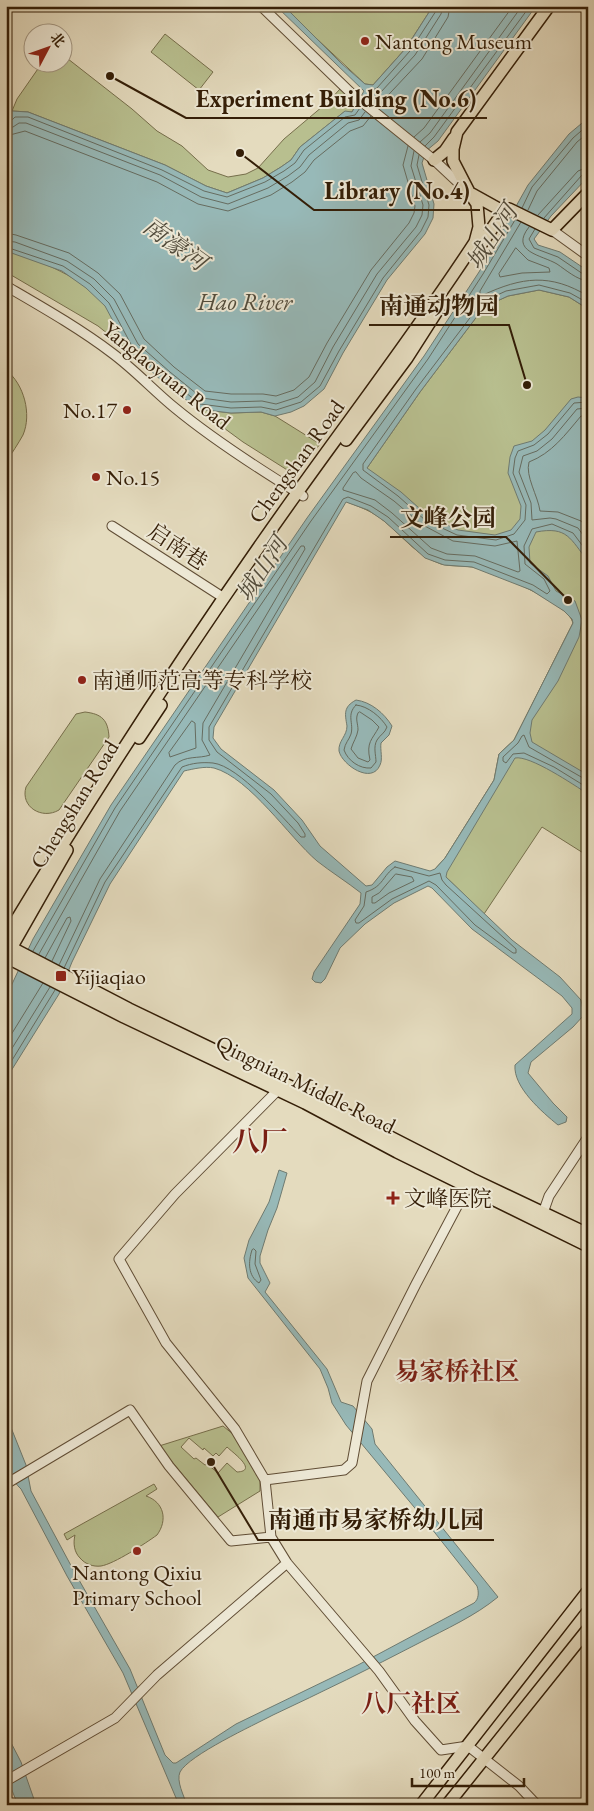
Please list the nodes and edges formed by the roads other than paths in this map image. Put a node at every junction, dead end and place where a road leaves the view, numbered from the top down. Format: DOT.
graph roads {
  1 [pos="261,6"];
  2 [pos="549,6"];
  3 [pos="457,132"];
  4 [pos="432,158"];
  5 [pos="469,192"];
  6 [pos="588,192"];
  7 [pos="511,210"];
  8 [pos="549,228"];
  9 [pos="588,256"];
  10 [pos="6,286"];
  11 [pos="300,495"];
  12 [pos="112,526"];
  13 [pos="224,598"];
  14 [pos="6,937"];
  15 [pos="7,953"];
  16 [pos="281,1087"];
  17 [pos="588,1137"];
  18 [pos="470,1182"];
  19 [pos="543,1213"];
  20 [pos="588,1234"];
  21 [pos="588,1246"];
  22 [pos="265,1480"];
  23 [pos="9,1483"];
  24 [pos="271,1537"];
  25 [pos="287,1563"];
  26 [pos="588,1591"];
  27 [pos="588,1628"];
  28 [pos="468,1746"];
  29 [pos="484,1758"];
  30 [pos="6,1780"];
  31 [pos="421,1805"];
  32 [pos="447,1805"];
  33 [pos="537,1805"];
  1 -- 4 [label="street"];
  2 -- 3 [label="main road, Chengshan Road"];
  3 -- 4 [label="main road"];
  3 -- 5 [label="main road, Chengshan Road"];
  4 -- 5 [label="street"];
  5 -- 7 [label="main road"];
  5 -- 11 [label="main road, Chengshan Road"];
  6 -- 8 [label="main road"];
  7 -- 8 [label="main road"];
  7 -- 11 [label="main road, Chengshan Road"];
  8 -- 9 [label="street"];
  10 -- 11 [label="street, Yanglaoyuan Road"];
  11 -- 13 [label="main road, Chengshan Road"];
  11 -- 15 [label="main road, Chengshan Road"];
  12 -- 13 [label="street, 启南巷"];
  13 -- 14 [label="main road, Chengshan Road"];
  15 -- 16 [label="main road, Qingnian Middle Road"];
  16 -- 18 [label="main road, Qingnian Middle Road"];
  16 -- 22 [label="street"];
  17 -- 19 [label="street"];
  18 -- 19 [label="main road, Qingnian Middle Road"];
  18 -- 21 [label="main road, Qingnian Middle Road"];
  18 -- 22 [label="street"];
  19 -- 20 [label="main road, Qingnian Middle Road"];
  22 -- 24 [label="street"];
  23 -- 24 [label="street"];
  24 -- 25 [label="street"];
  25 -- 28 [label="street"];
  25 -- 30 [label="street"];
  26 -- 28 [label="main road"];
  27 -- 29 [label="main road"];
  28 -- 29 [label="street"];
  28 -- 31 [label="main road"];
  29 -- 32 [label="main road"];
  29 -- 33 [label="street"];
}
